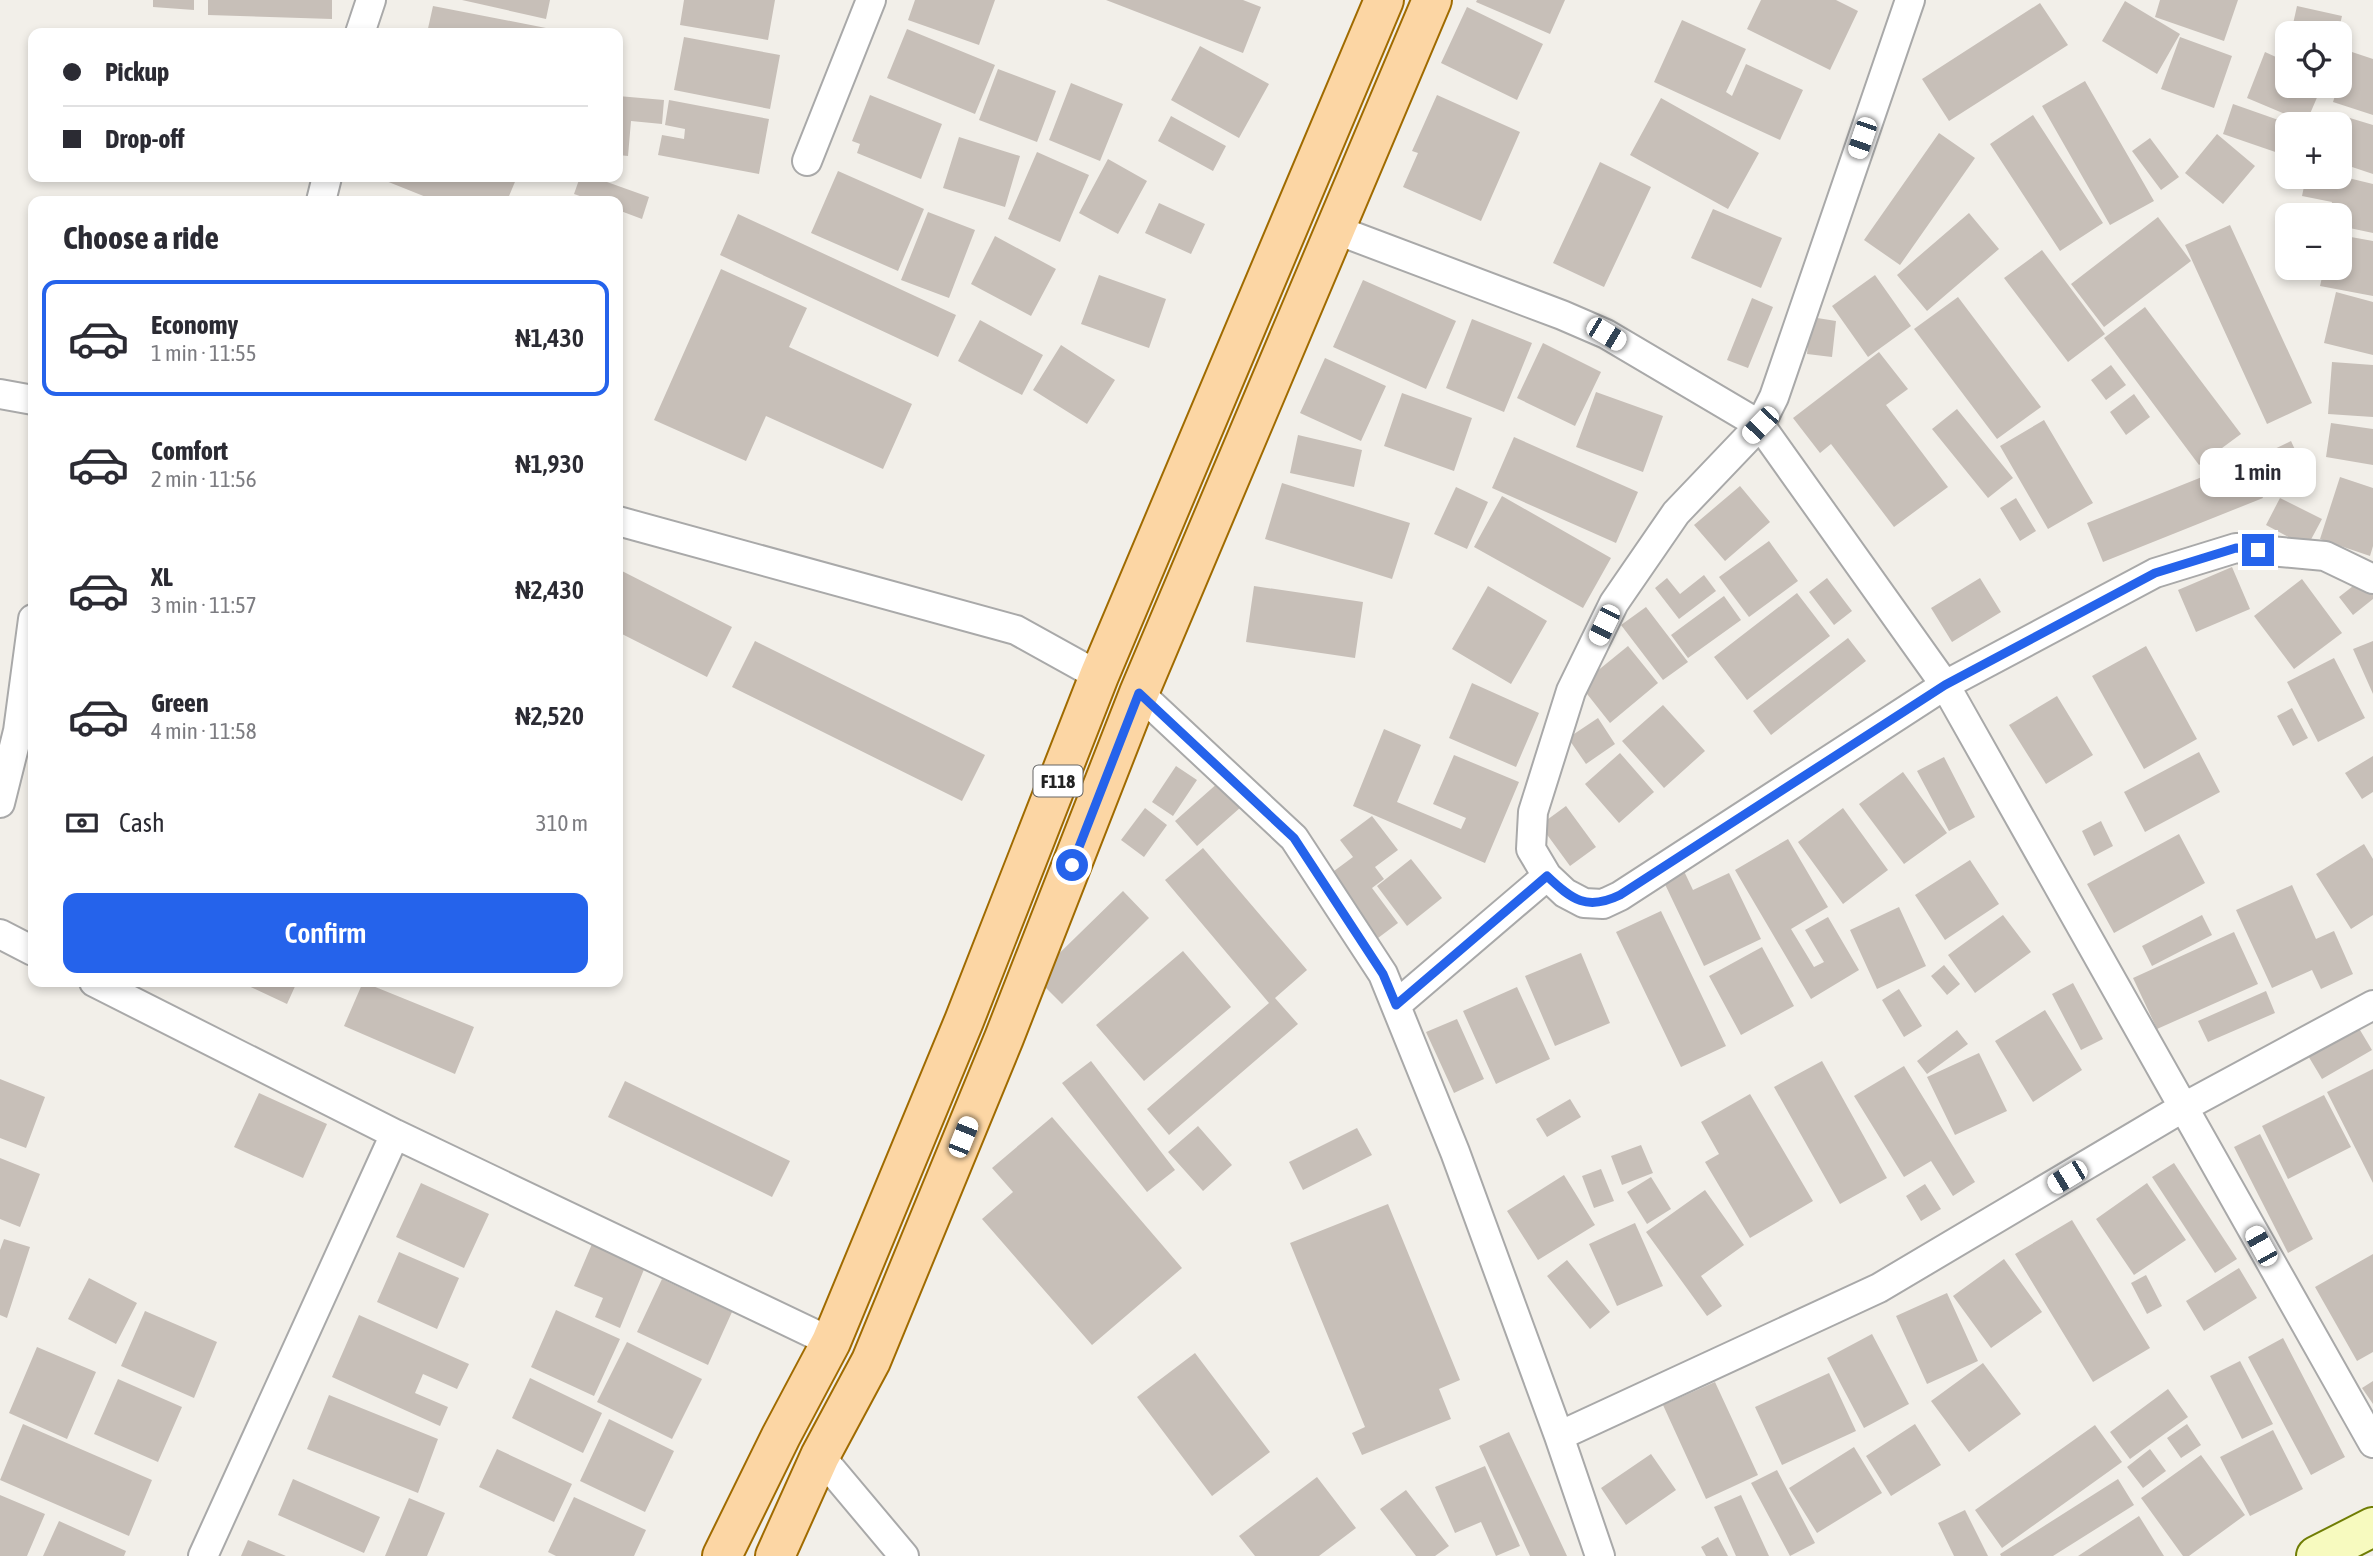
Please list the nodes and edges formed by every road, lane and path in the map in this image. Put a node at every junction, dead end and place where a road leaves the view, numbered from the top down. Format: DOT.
graph roads {
  1 [pos="371,0"];
  2 [pos="871,0"];
  3 [pos="1384,0"];
  4 [pos="1432,0"];
  5 [pos="1910,0"];
  6 [pos="362,28"];
  7 [pos="807,161"];
  8 [pos="1334,229"];
  9 [pos="0,394"];
  10 [pos="28,399"];
  11 [pos="1760,425"];
  12 [pos="623,522"];
  13 [pos="2373,579"];
  14 [pos="28,657"];
  15 [pos="1099,676"];
  16 [pos="1945,685"];
  17 [pos="1139,693"];
  18 [pos="0,803"];
  19 [pos="1547,876"];
  20 [pos="0,934"];
  21 [pos="28,948"];
  22 [pos="104,987"];
  23 [pos="2373,1004"];
  24 [pos="1396,1005"];
  25 [pos="2184,1107"];
  26 [pos="395,1134"];
  27 [pos="831,1342"];
  28 [pos="1559,1436"];
  29 [pos="2373,1443"];
  30 [pos="820,1457"];
  31 [pos="2373,1527"];
  32 [pos="203,1556"];
  33 [pos="722,1556"];
  34 [pos="775,1556"];
  35 [pos="904,1556"];
  36 [pos="1600,1556"];
  37 [pos="2316,1556"];
  1 -- 6 [label="street"];
  2 -- 7 [label="street"];
  3 -- 15 [label="main road, F118"];
  4 -- 8 [label="main road, F118"];
  5 -- 11 [label="street"];
  8 -- 11 [label="street"];
  8 -- 17 [label="main road, F118"];
  9 -- 10 [label="street"];
  11 -- 16 [label="street"];
  11 -- 19 [label="street"];
  12 -- 15 [label="street"];
  13 -- 16 [label="street"];
  14 -- 18 [label="street"];
  15 -- 27 [label="main road, F118"];
  16 -- 19 [label="street"];
  16 -- 25 [label="street"];
  17 -- 24 [label="street"];
  17 -- 30 [label="main road, F118"];
  19 -- 24 [label="street"];
  20 -- 21 [label="street"];
  22 -- 26 [label="street"];
  23 -- 25 [label="street"];
  24 -- 28 [label="street"];
  25 -- 28 [label="street"];
  25 -- 29 [label="street"];
  26 -- 27 [label="street"];
  26 -- 32 [label="street"];
  27 -- 33 [label="main road, F118"];
  28 -- 36 [label="street"];
  30 -- 34 [label="main road, F118"];
  30 -- 35 [label="street"];
  31 -- 37 [label="main road"];
}
